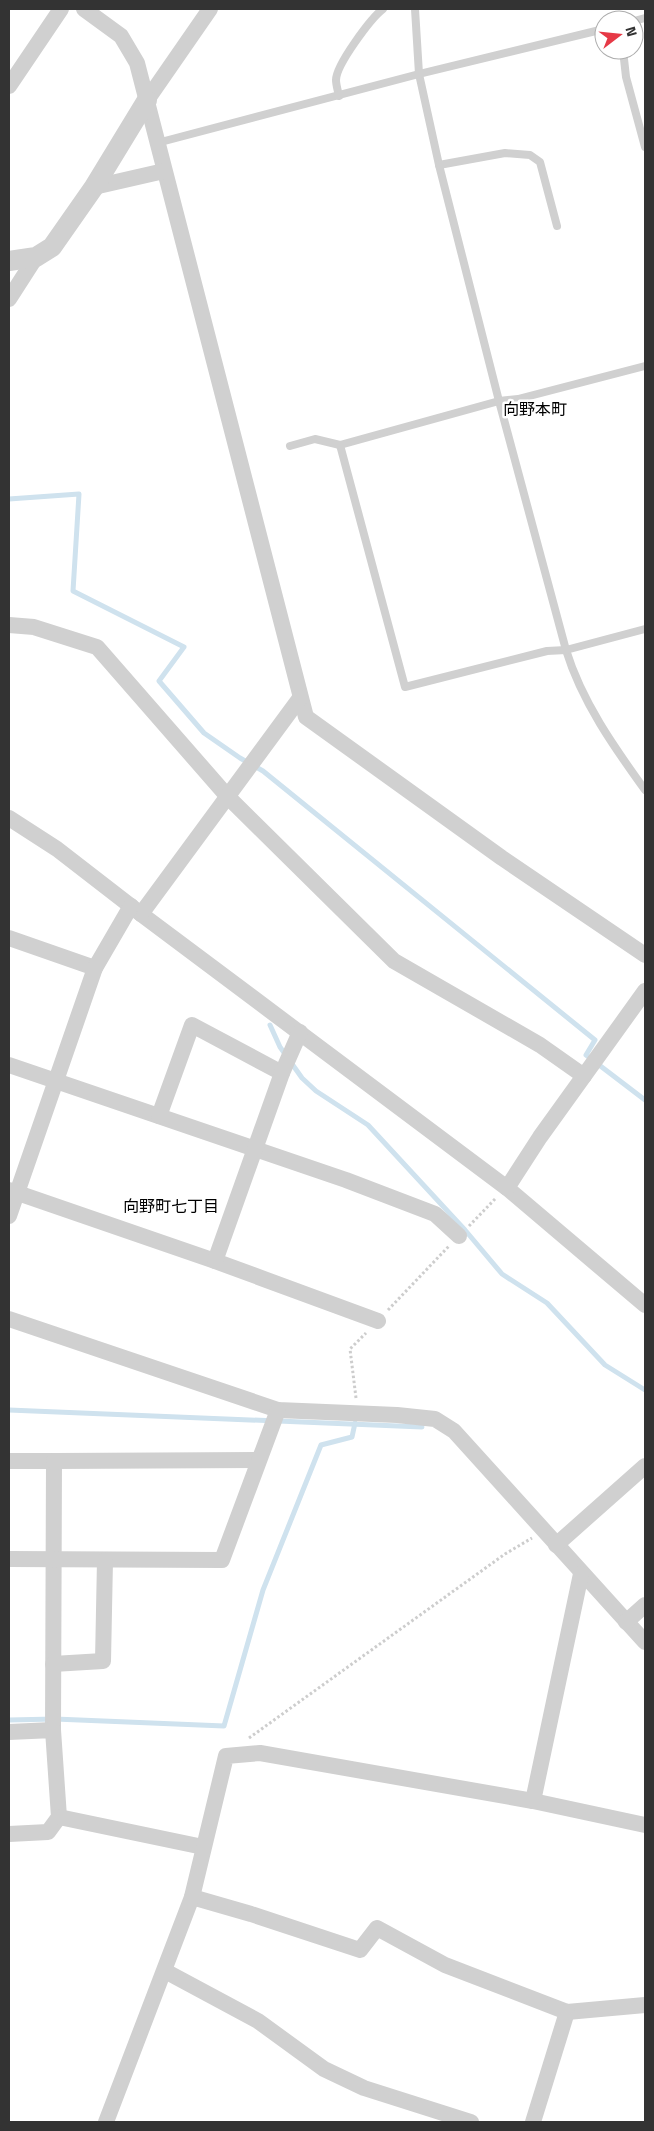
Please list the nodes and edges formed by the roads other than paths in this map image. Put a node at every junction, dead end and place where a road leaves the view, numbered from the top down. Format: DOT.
graph roads {
  1 [pos="61,9"];
  2 [pos="84,9"];
  3 [pos="210,9"];
  4 [pos="383,9"];
  5 [pos="415,9"];
  6 [pos="594,31"];
  7 [pos="624,60"];
  8 [pos="419,74"];
  9 [pos="9,86"];
  10 [pos="339,96"];
  11 [pos="147,100"];
  12 [pos="157,143"];
  13 [pos="645,147"];
  14 [pos="439,165"];
  15 [pos="164,171"];
  16 [pos="94,187"];
  17 [pos="557,226"];
  18 [pos="36,257"];
  19 [pos="9,261"];
  20 [pos="9,299"];
  21 [pos="645,366"];
  22 [pos="499,401"];
  23 [pos="340,445"];
  24 [pos="290,446"];
  25 [pos="9,625"];
  26 [pos="645,630"];
  27 [pos="566,650"];
  28 [pos="300,698"];
  29 [pos="645,790"];
  30 [pos="228,797"];
  31 [pos="9,818"];
  32 [pos="136,910"];
  33 [pos="9,938"];
  34 [pos="645,955"];
  35 [pos="95,968"];
  36 [pos="645,991"];
  37 [pos="300,1032"];
  38 [pos="9,1066"];
  39 [pos="282,1073"];
  40 [pos="584,1076"];
  41 [pos="56,1082"];
  42 [pos="159,1116"];
  43 [pos="254,1150"];
  44 [pos="507,1188"];
  45 [pos="13,1191"];
  46 [pos="9,1216"];
  47 [pos="459,1236"];
  48 [pos="216,1261"];
  49 [pos="645,1305"];
  50 [pos="9,1319"];
  51 [pos="378,1321"];
  52 [pos="278,1410"];
  53 [pos="258,1460"];
  54 [pos="54,1461"];
  55 [pos="9,1462"];
  56 [pos="645,1466"];
  57 [pos="556,1545"];
  58 [pos="9,1559"];
  59 [pos="54,1559"];
  60 [pos="104,1560"];
  61 [pos="582,1574"];
  62 [pos="645,1605"];
  63 [pos="626,1622"];
  64 [pos="645,1642"];
  65 [pos="53,1664"];
  66 [pos="53,1721"];
  67 [pos="9,1732"];
  68 [pos="533,1801"];
  69 [pos="59,1817"];
  70 [pos="645,1825"];
  71 [pos="9,1834"];
  72 [pos="203,1847"];
  73 [pos="192,1897"];
  74 [pos="165,1971"];
  75 [pos="645,2005"];
  76 [pos="567,2012"];
  77 [pos="106,2122"];
  78 [pos="471,2122"];
  79 [pos="533,2122"];
  1 -- 9 [label="street"];
  2 -- 11 [label="street"];
  3 -- 11 [label="street"];
  4 -- 10 [label="lane"];
  5 -- 8 [label="lane"];
  6 -- 8 [label="lane"];
  7 -- 13 [label="lane"];
  8 -- 10 [label="lane"];
  8 -- 14 [label="lane"];
  10 -- 12 [label="lane"];
  11 -- 12 [label="street"];
  11 -- 16 [label="street"];
  12 -- 15 [label="street"];
  14 -- 17 [label="lane"];
  14 -- 22 [label="lane"];
  15 -- 16 [label="street"];
  15 -- 28 [label="street"];
  16 -- 18 [label="street"];
  18 -- 19 [label="street"];
  18 -- 20 [label="street"];
  21 -- 22 [label="lane"];
  22 -- 23 [label="lane"];
  22 -- 27 [label="lane"];
  23 -- 24 [label="lane"];
  23 -- 27 [label="lane"];
  25 -- 30 [label="street"];
  26 -- 27 [label="lane"];
  27 -- 29 [label="lane"];
  28 -- 30 [label="street"];
  28 -- 34 [label="street"];
  30 -- 32 [label="street"];
  30 -- 40 [label="street"];
  31 -- 32 [label="street"];
  32 -- 35 [label="street"];
  32 -- 37 [label="street"];
  33 -- 35 [label="street"];
  35 -- 41 [label="street"];
  36 -- 40 [label="street"];
  37 -- 39 [label="street"];
  37 -- 44 [label="street"];
  38 -- 41 [label="street"];
  39 -- 42 [label="street"];
  39 -- 43 [label="street"];
  40 -- 44 [label="street"];
  41 -- 42 [label="street"];
  41 -- 45 [label="street"];
  42 -- 43 [label="street"];
  43 -- 47 [label="street"];
  43 -- 48 [label="street"];
  44 -- 49 [label="street"];
  45 -- 46 [label="street"];
  45 -- 48 [label="street"];
  48 -- 51 [label="street"];
  50 -- 52 [label="street"];
  52 -- 53 [label="street"];
  52 -- 57 [label="street"];
  53 -- 54 [label="street"];
  53 -- 60 [label="street"];
  54 -- 55 [label="street"];
  54 -- 59 [label="street"];
  56 -- 57 [label="street"];
  57 -- 61 [label="street"];
  58 -- 59 [label="street"];
  59 -- 60 [label="street"];
  59 -- 65 [label="street"];
  60 -- 65 [label="street"];
  61 -- 63 [label="street"];
  61 -- 68 [label="street"];
  62 -- 63 [label="street"];
  63 -- 64 [label="street"];
  65 -- 66 [label="street"];
  66 -- 67 [label="street"];
  66 -- 69 [label="street"];
  68 -- 70 [label="street"];
  68 -- 72 [label="street"];
  69 -- 71 [label="street"];
  69 -- 72 [label="street"];
  72 -- 73 [label="street"];
  73 -- 74 [label="street"];
  73 -- 76 [label="street"];
  74 -- 77 [label="street"];
  74 -- 78 [label="street"];
  75 -- 76 [label="street"];
  76 -- 79 [label="street"];
}
